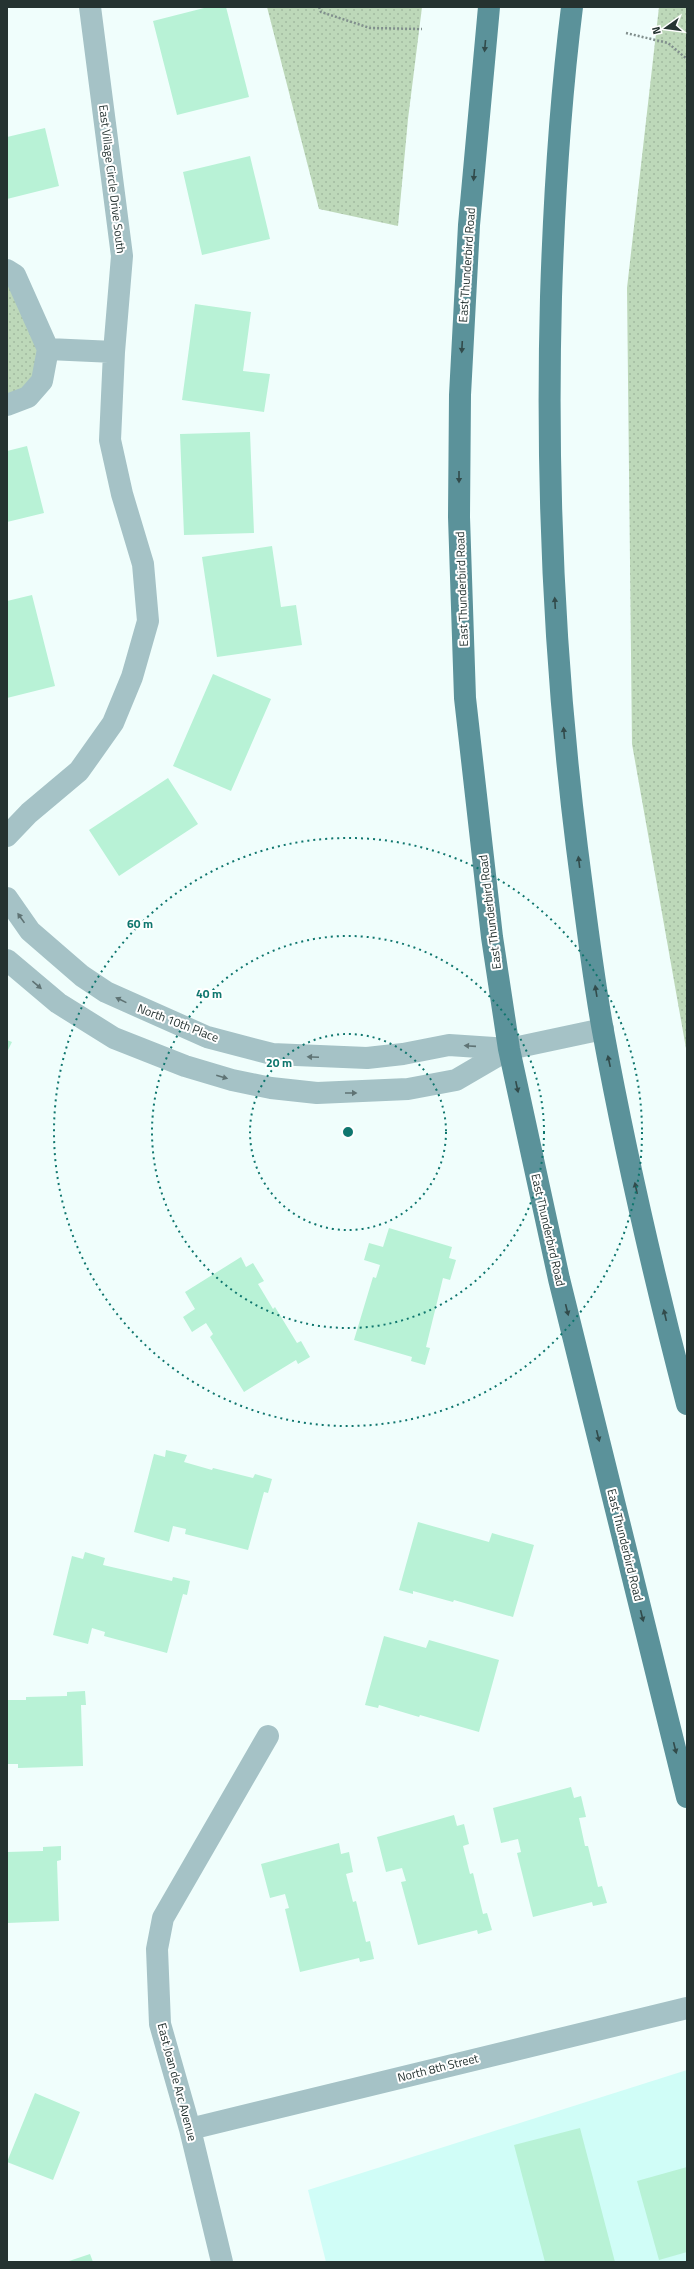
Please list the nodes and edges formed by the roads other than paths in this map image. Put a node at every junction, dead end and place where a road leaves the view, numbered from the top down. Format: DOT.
graph roads {
  1 [pos="90,7"];
  2 [pos="489,7"];
  3 [pos="572,7"];
  4 [pos="7,270"];
  5 [pos="48,349"];
  6 [pos="114,352"];
  7 [pos="7,405"];
  8 [pos="7,836"];
  9 [pos="7,898"];
  10 [pos="7,960"];
  11 [pos="603,1029"];
  12 [pos="509,1049"];
  13 [pos="687,1404"];
  14 [pos="268,1736"];
  15 [pos="687,1796"];
  16 [pos="687,2008"];
  17 [pos="190,2129"];
  18 [pos="222,2262"];
  1 -- 6 [label="street, East Village Circle Drive South"];
  2 -- 12 [label="main road, East Thunderbird Road, one-way"];
  11 -- 3 [label="main road, one-way"];
  4 -- 5 [label="street"];
  5 -- 6 [label="street"];
  5 -- 7 [label="street"];
  6 -- 8 [label="street, East Village Circle Drive South"];
  12 -- 9 [label="street, North 10th Place, one-way"];
  10 -- 12 [label="street, North 10th Place, one-way"];
  11 -- 12 [label="street, North 10th Place"];
  13 -- 11 [label="main road, one-way"];
  12 -- 15 [label="main road, East Thunderbird Road, one-way"];
  14 -- 17 [label="street, East Joan de Arc Avenue"];
  16 -- 17 [label="street, North 8th Street"];
  17 -- 18 [label="street, East Joan de Arc Avenue"];
}
